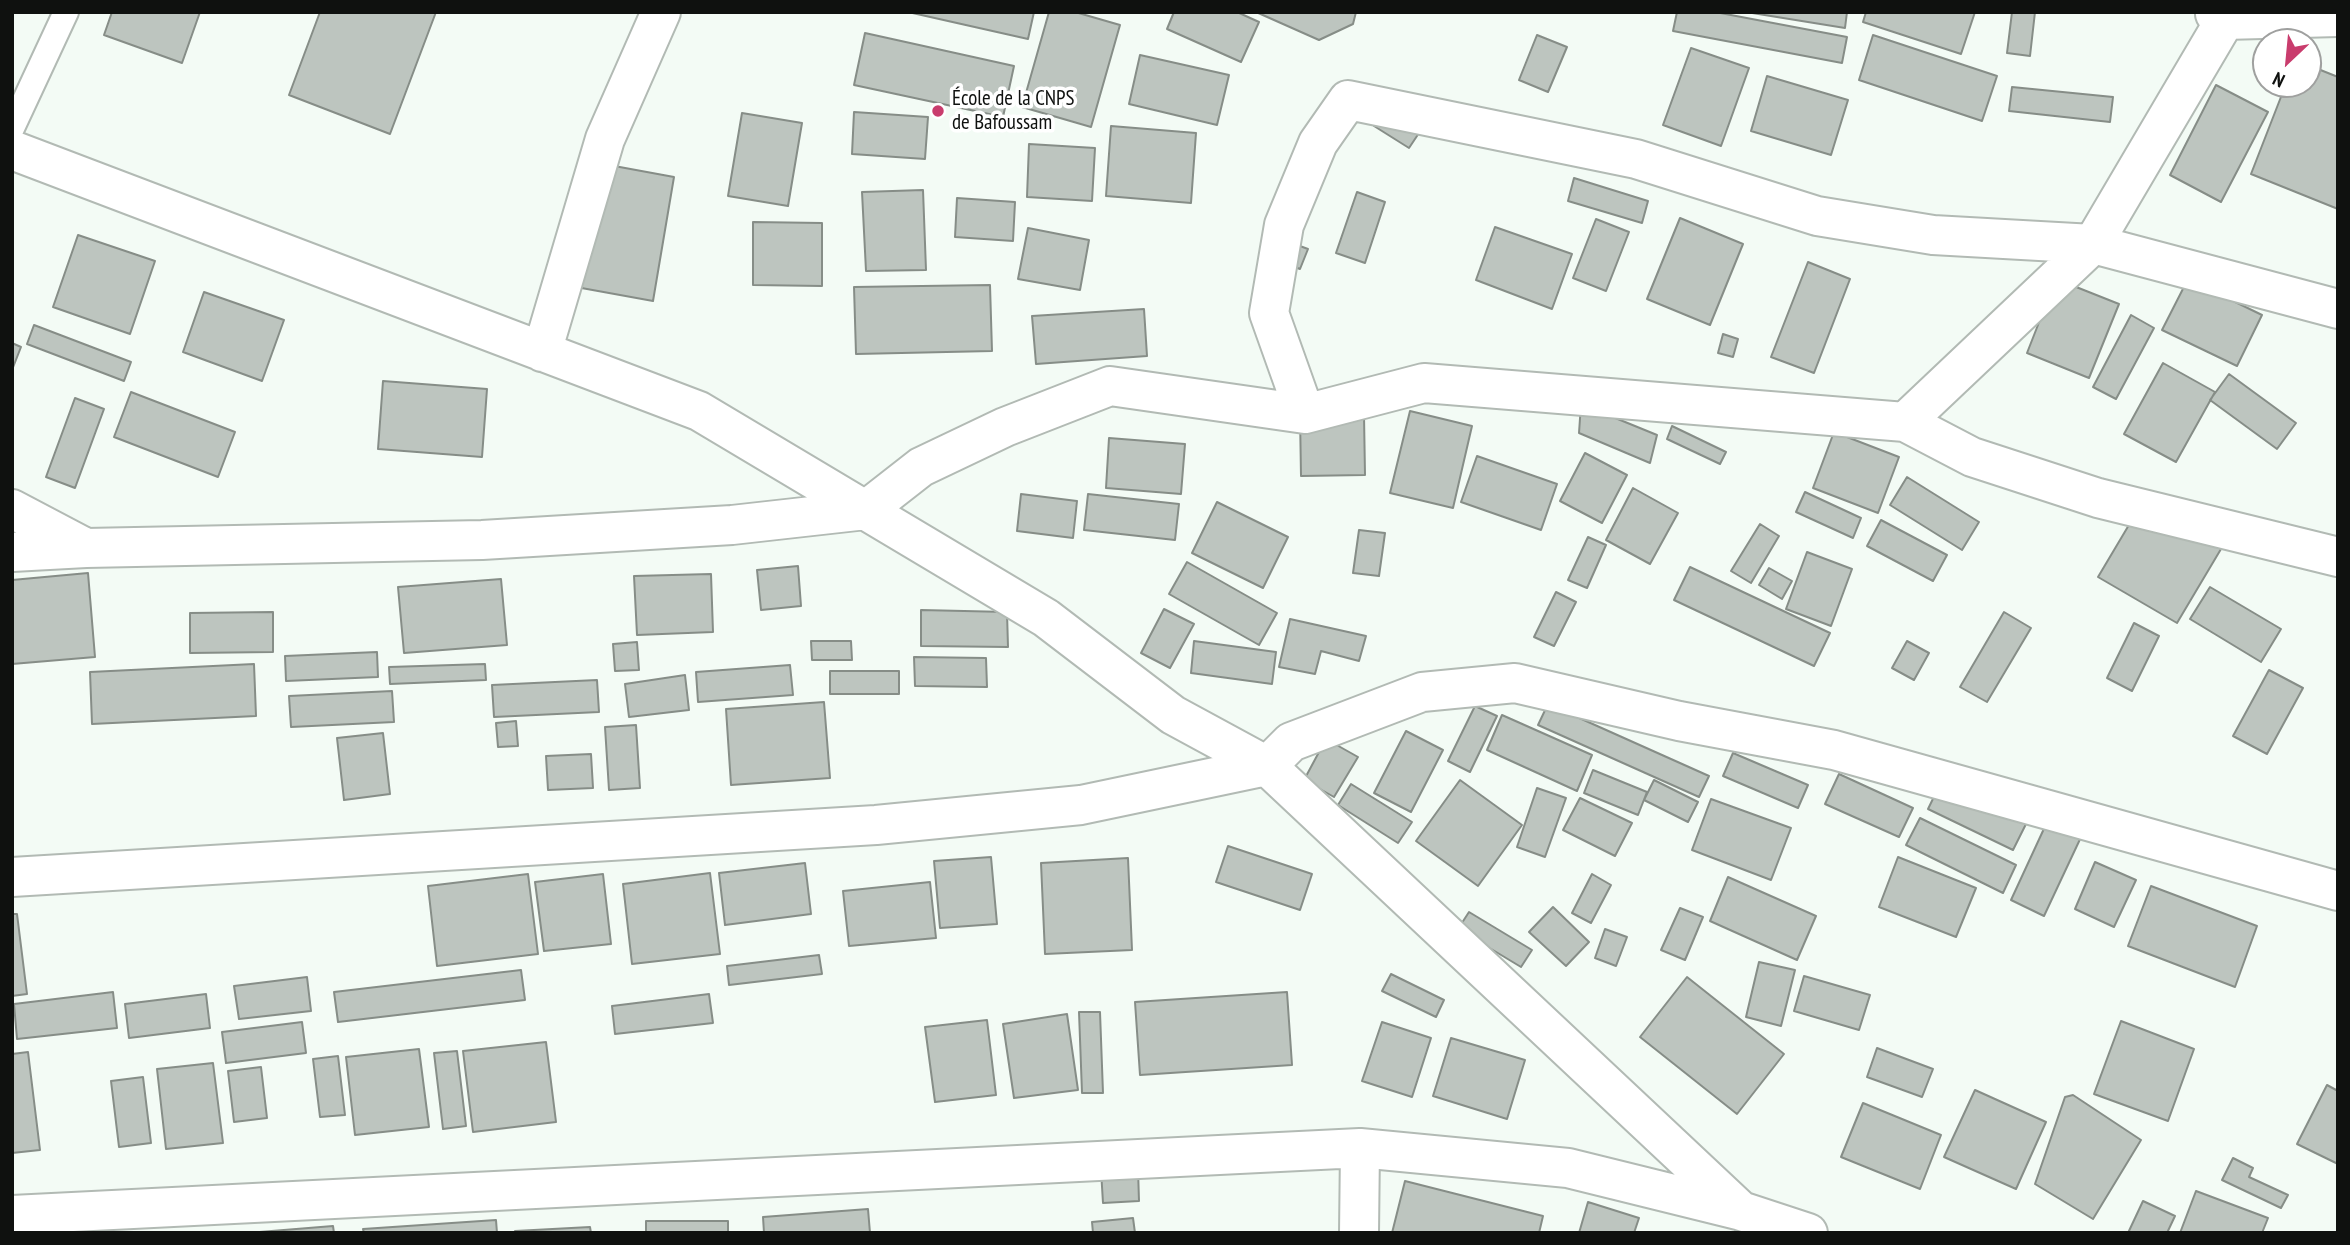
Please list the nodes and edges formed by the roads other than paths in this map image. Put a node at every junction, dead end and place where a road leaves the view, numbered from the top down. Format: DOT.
graph roads {
  1 [pos="66,12"];
  2 [pos="661,12"];
  3 [pos="2225,15"];
  4 [pos="2338,17"];
  5 [pos="12,128"];
  6 [pos="12,150"];
  7 [pos="2093,244"];
  8 [pos="2338,309"];
  9 [pos="542,352"];
  10 [pos="1305,414"];
  11 [pos="1905,422"];
  12 [pos="12,509"];
  13 [pos="866,510"];
  14 [pos="86,548"];
  15 [pos="12,552"];
  16 [pos="2338,557"];
  17 [pos="1266,766"];
  18 [pos="12,877"];
  19 [pos="2338,891"];
  20 [pos="1360,1148"];
  21 [pos="1741,1210"];
  22 [pos="12,1215"];
  23 [pos="1359,1233"];
  24 [pos="1808,1233"];
  1 -- 5 [label="lane"];
  2 -- 9 [label="street"];
  3 -- 4 [label="street"];
  3 -- 7 [label="street"];
  6 -- 9 [label="street"];
  7 -- 8 [label="street"];
  7 -- 10 [label="street"];
  7 -- 11 [label="street"];
  9 -- 13 [label="street"];
  10 -- 11 [label="street"];
  10 -- 13 [label="street"];
  11 -- 16 [label="street"];
  12 -- 14 [label="street"];
  13 -- 14 [label="street"];
  13 -- 17 [label="street"];
  14 -- 15 [label="street"];
  17 -- 18 [label="street"];
  17 -- 19 [label="street"];
  17 -- 21 [label="street"];
  20 -- 21 [label="street"];
  20 -- 22 [label="street"];
  20 -- 23 [label="street"];
  21 -- 24 [label="street"];
}
